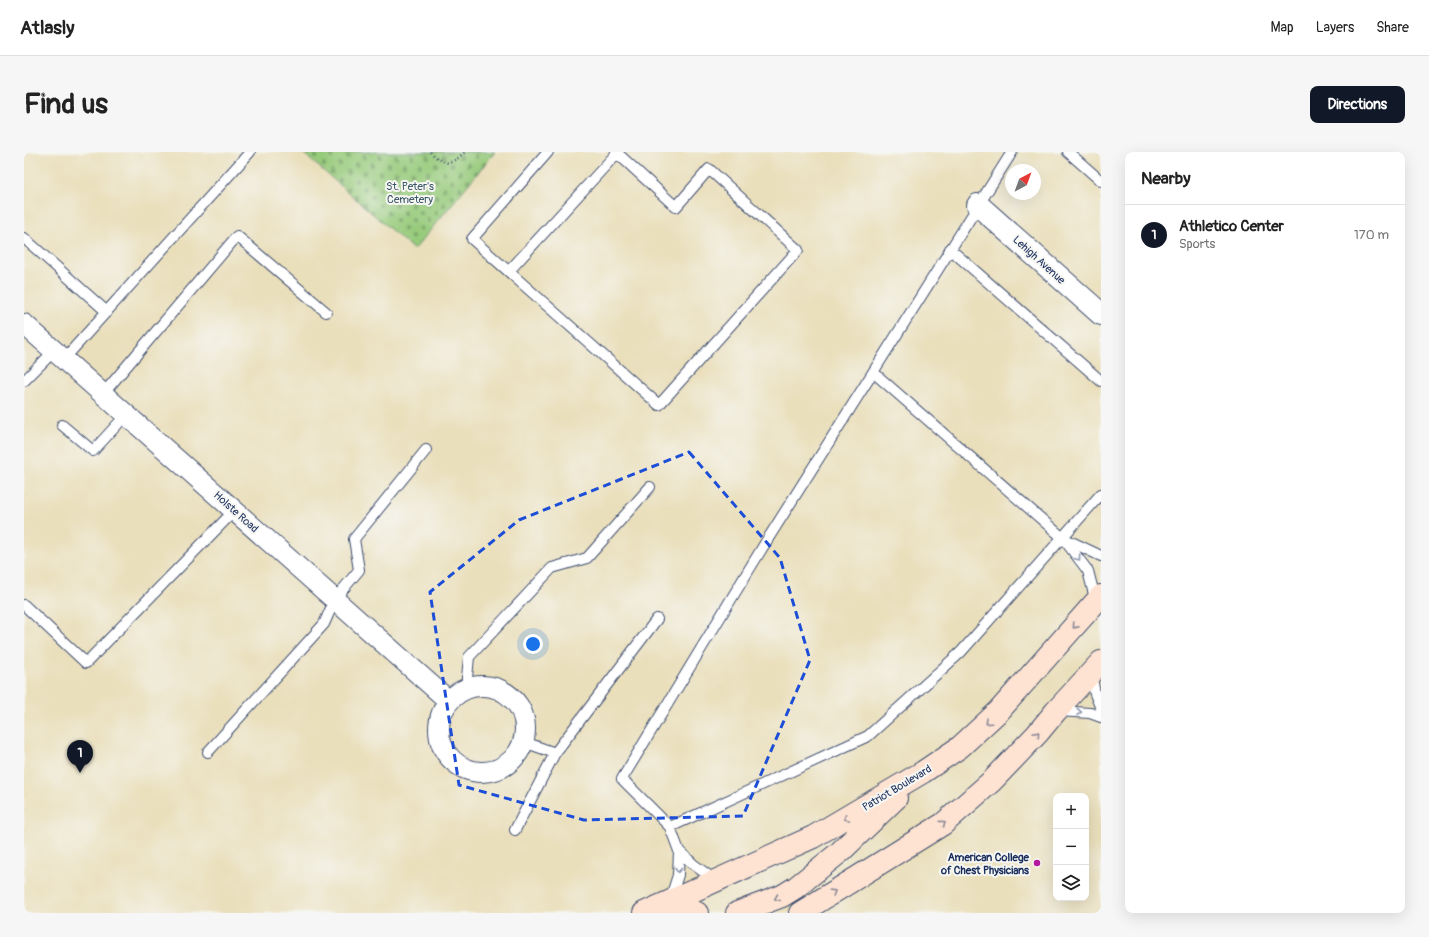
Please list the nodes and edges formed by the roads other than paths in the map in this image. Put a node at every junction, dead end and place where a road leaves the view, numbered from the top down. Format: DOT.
graph roads {
  1 [pos="250,152"];
  2 [pos="548,152"];
  3 [pos="616,152"];
  4 [pos="1012,152"];
  5 [pos="1068,152"];
  6 [pos="1101,181"];
  7 [pos="978,205"];
  8 [pos="24,238"];
  9 [pos="950,249"];
  10 [pos="509,271"];
  11 [pos="107,312"];
  12 [pos="326,312"];
  13 [pos="1101,314"];
  14 [pos="24,325"];
  15 [pos="59,355"];
  16 [pos="873,372"];
  17 [pos="24,381"];
  18 [pos="1101,381"];
  19 [pos="103,394"];
  20 [pos="126,415"];
  21 [pos="62,425"];
  22 [pos="426,450"];
  23 [pos="650,487"];
  24 [pos="1101,494"];
  25 [pos="234,510"];
  26 [pos="1063,538"];
  27 [pos="1101,556"];
  28 [pos="335,599"];
  29 [pos="1099,599"];
  30 [pos="24,605"];
  31 [pos="656,619"];
  32 [pos="1096,667"];
  33 [pos="466,688"];
  34 [pos="449,701"];
  35 [pos="1101,709"];
  36 [pos="1056,711"];
  37 [pos="1101,717"];
  38 [pos="524,742"];
  39 [pos="208,752"];
  40 [pos="555,753"];
  41 [pos="923,772"];
  42 [pos="670,827"];
  43 [pos="514,830"];
  44 [pos="679,850"];
  45 [pos="716,881"];
  46 [pos="670,902"];
  47 [pos="644,913"];
  48 [pos="697,913"];
  49 [pos="737,913"];
  50 [pos="800,913"];
  1 -- 11 [label="lane"];
  2 -- 10 [label="lane"];
  3 -- 10 [label="lane"];
  3 -- 10 [label="lane"];
  4 -- 7 [label="lane"];
  5 -- 6 [label="lane"];
  7 -- 9 [label="lane"];
  7 -- 13 [label="street, Lehigh Avenue"];
  8 -- 11 [label="lane"];
  9 -- 16 [label="lane"];
  9 -- 18 [label="lane"];
  11 -- 15 [label="lane"];
  12 -- 19 [label="lane"];
  14 -- 15 [label="street, Holste Road"];
  15 -- 17 [label="lane"];
  15 -- 19 [label="street, Holste Road"];
  16 -- 26 [label="lane"];
  16 -- 42 [label="lane"];
  19 -- 20 [label="street, Holste Road"];
  20 -- 21 [label="lane"];
  20 -- 25 [label="street, Holste Road"];
  22 -- 28 [label="lane"];
  23 -- 33 [label="lane"];
  24 -- 26 [label="lane"];
  25 -- 28 [label="street, Holste Road"];
  25 -- 30 [label="lane"];
  26 -- 27 [label="lane"];
  26 -- 29 [label="lane, one-way"];
  26 -- 42 [label="lane"];
  28 -- 34 [label="street, Holste Road"];
  28 -- 39 [label="lane"];
  29 -- 41 [label="main road, Patriot Boulevard, one-way"];
  31 -- 40 [label="lane"];
  32 -- 35 [label="lane"];
  32 -- 36 [label="main road"];
  33 -- 34 [label="street"];
  33 -- 38 [label="street"];
  34 -- 38 [label="street"];
  36 -- 37 [label="lane, one-way"];
  50 -- 36 [label="main road, one-way"];
  38 -- 40 [label="lane"];
  40 -- 43 [label="lane"];
  41 -- 45 [label="main road, Patriot Boulevard, one-way"];
  41 -- 49 [label="main road, one-way"];
  42 -- 44 [label="lane"];
  44 -- 45 [label="lane"];
  44 -- 46 [label="lane, one-way"];
  45 -- 46 [label="main road, Patriot Boulevard"];
  46 -- 47 [label="main road, Patriot Boulevard"];
  46 -- 48 [label="main road"];
}
